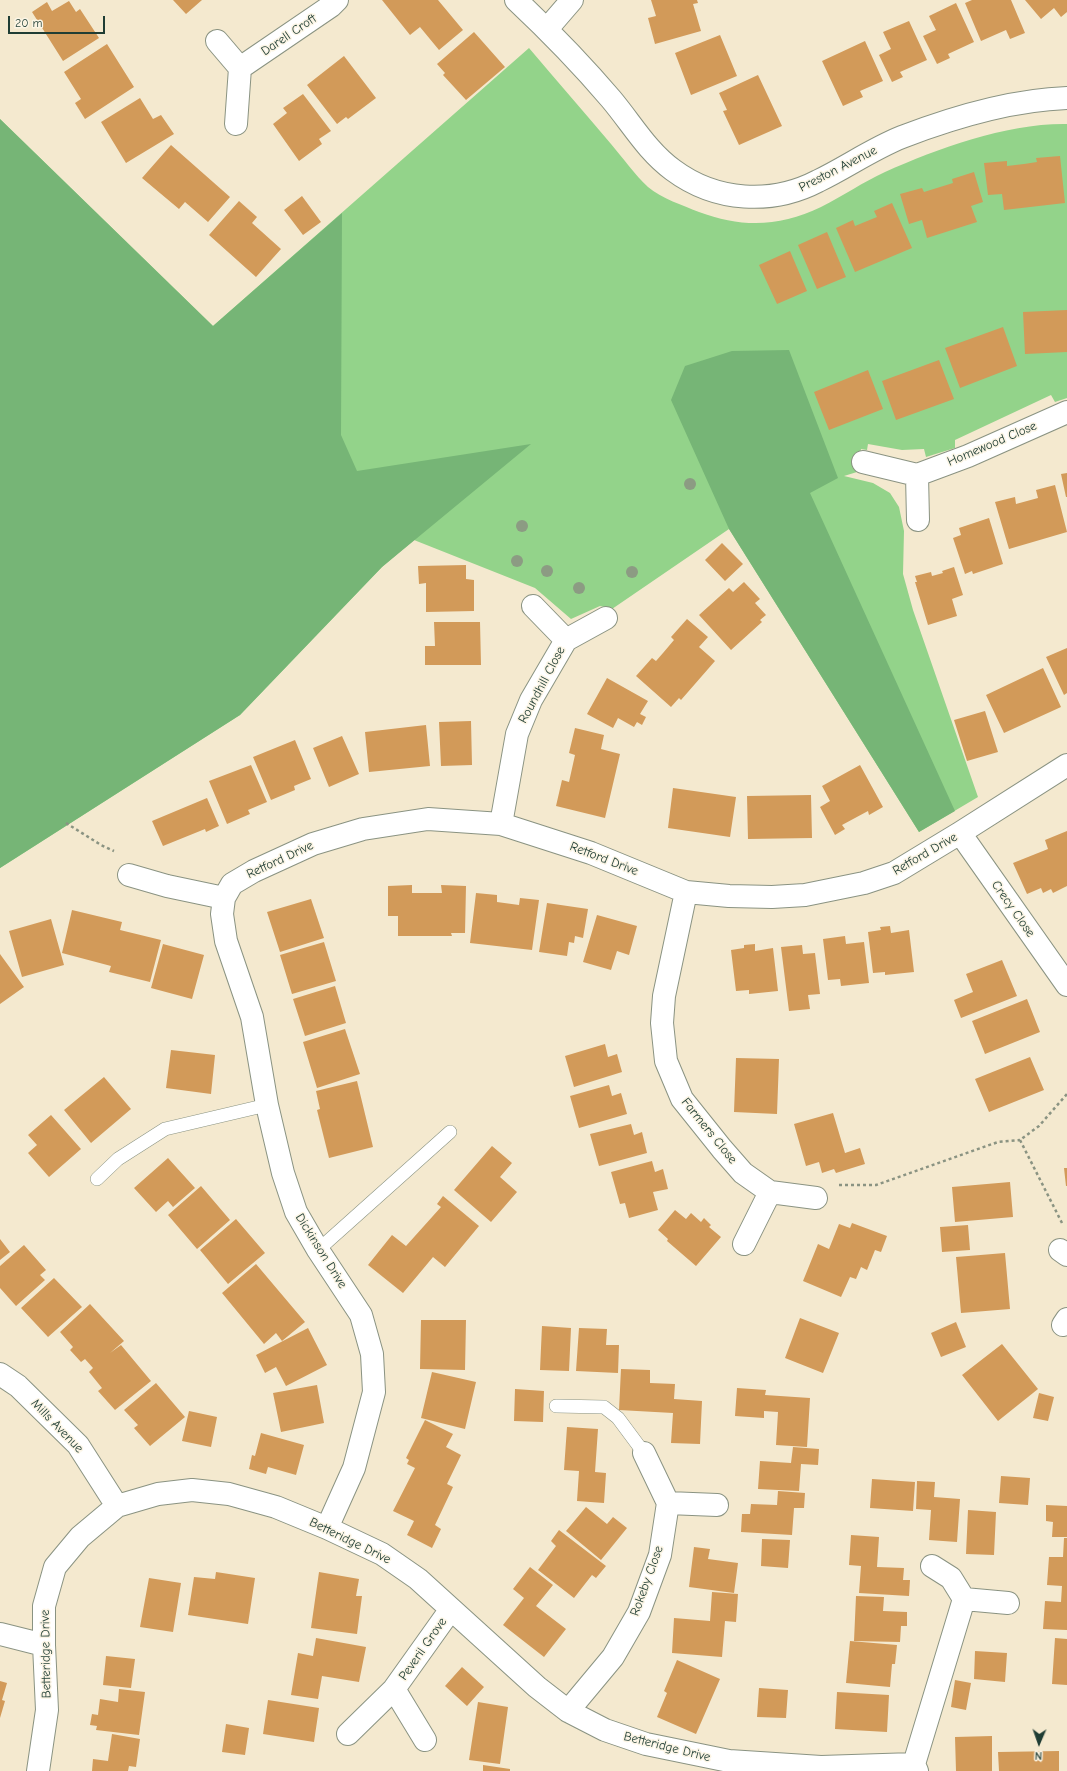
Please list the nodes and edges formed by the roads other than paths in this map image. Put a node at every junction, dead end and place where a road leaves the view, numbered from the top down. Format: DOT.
graph roads {
  1 [pos="337,0"];
  2 [pos="516,0"];
  3 [pos="572,0"];
  4 [pos="547,29"];
  5 [pos="217,41"];
  6 [pos="240,68"];
  7 [pos="1067,98"];
  8 [pos="236,124"];
  9 [pos="1067,412"];
  10 [pos="863,462"];
  11 [pos="917,475"];
  12 [pos="918,520"];
  13 [pos="533,606"];
  14 [pos="606,618"];
  15 [pos="566,640"];
  16 [pos="1067,765"];
  17 [pos="501,824"];
  18 [pos="960,833"];
  19 [pos="129,875"];
  20 [pos="686,892"];
  21 [pos="224,898"];
  22 [pos="1067,985"];
  23 [pos="267,1105"];
  24 [pos="450,1132"];
  25 [pos="97,1179"];
  26 [pos="770,1192"];
  27 [pos="816,1198"];
  28 [pos="744,1244"];
  29 [pos="318,1250"];
  30 [pos="0,1374"];
  31 [pos="556,1406"];
  32 [pos="644,1453"];
  33 [pos="668,1503"];
  34 [pos="717,1505"];
  35 [pos="118,1506"];
  36 [pos="327,1528"];
  37 [pos="932,1566"];
  38 [pos="964,1599"];
  39 [pos="1008,1603"];
  40 [pos="451,1609"];
  41 [pos="0,1634"];
  42 [pos="44,1645"];
  43 [pos="394,1689"];
  44 [pos="568,1711"];
  45 [pos="348,1734"];
  46 [pos="425,1740"];
  47 [pos="915,1767"];
  48 [pos="38,1771"];
  1 -- 6 [label="street, Darell Croft"];
  2 -- 4 [label="street, Preston Avenue"];
  3 -- 4 [label="street"];
  4 -- 7 [label="street, Preston Avenue"];
  5 -- 6 [label="street"];
  6 -- 8 [label="street"];
  9 -- 11 [label="street, Homewood Close"];
  10 -- 11 [label="street"];
  11 -- 12 [label="street"];
  13 -- 15 [label="street, Roundhill Close"];
  14 -- 15 [label="street, Roundhill Close"];
  15 -- 17 [label="street, Roundhill Close"];
  16 -- 18 [label="street, Retford Drive"];
  17 -- 20 [label="street, Retford Drive"];
  17 -- 21 [label="street, Retford Drive"];
  18 -- 20 [label="street, Retford Drive"];
  18 -- 22 [label="street, Crecy Close"];
  19 -- 21 [label="street"];
  20 -- 26 [label="street, Farmers Close"];
  21 -- 23 [label="street, Dickinson Drive"];
  23 -- 25 [label="lane"];
  23 -- 29 [label="street, Dickinson Drive"];
  24 -- 29 [label="lane"];
  26 -- 27 [label="street, Farmers Close"];
  26 -- 28 [label="street"];
  29 -- 36 [label="street, Dickinson Drive"];
  30 -- 35 [label="street, Mills Avenue"];
  31 -- 32 [label="lane"];
  32 -- 33 [label="street"];
  33 -- 34 [label="street"];
  33 -- 44 [label="street, Rokeby Close"];
  35 -- 36 [label="street, Betteridge Drive"];
  35 -- 42 [label="street, Betteridge Drive"];
  36 -- 40 [label="street, Betteridge Drive"];
  37 -- 38 [label="street"];
  38 -- 39 [label="street"];
  38 -- 47 [label="street, Betteridge Drive"];
  40 -- 43 [label="street, Peveril Grove"];
  40 -- 44 [label="street, Betteridge Drive"];
  41 -- 42 [label="street"];
  42 -- 48 [label="street, Betteridge Drive"];
  43 -- 45 [label="street, Peveril Grove"];
  43 -- 46 [label="street, Peveril Grove"];
  44 -- 47 [label="street, Betteridge Drive"];
}
